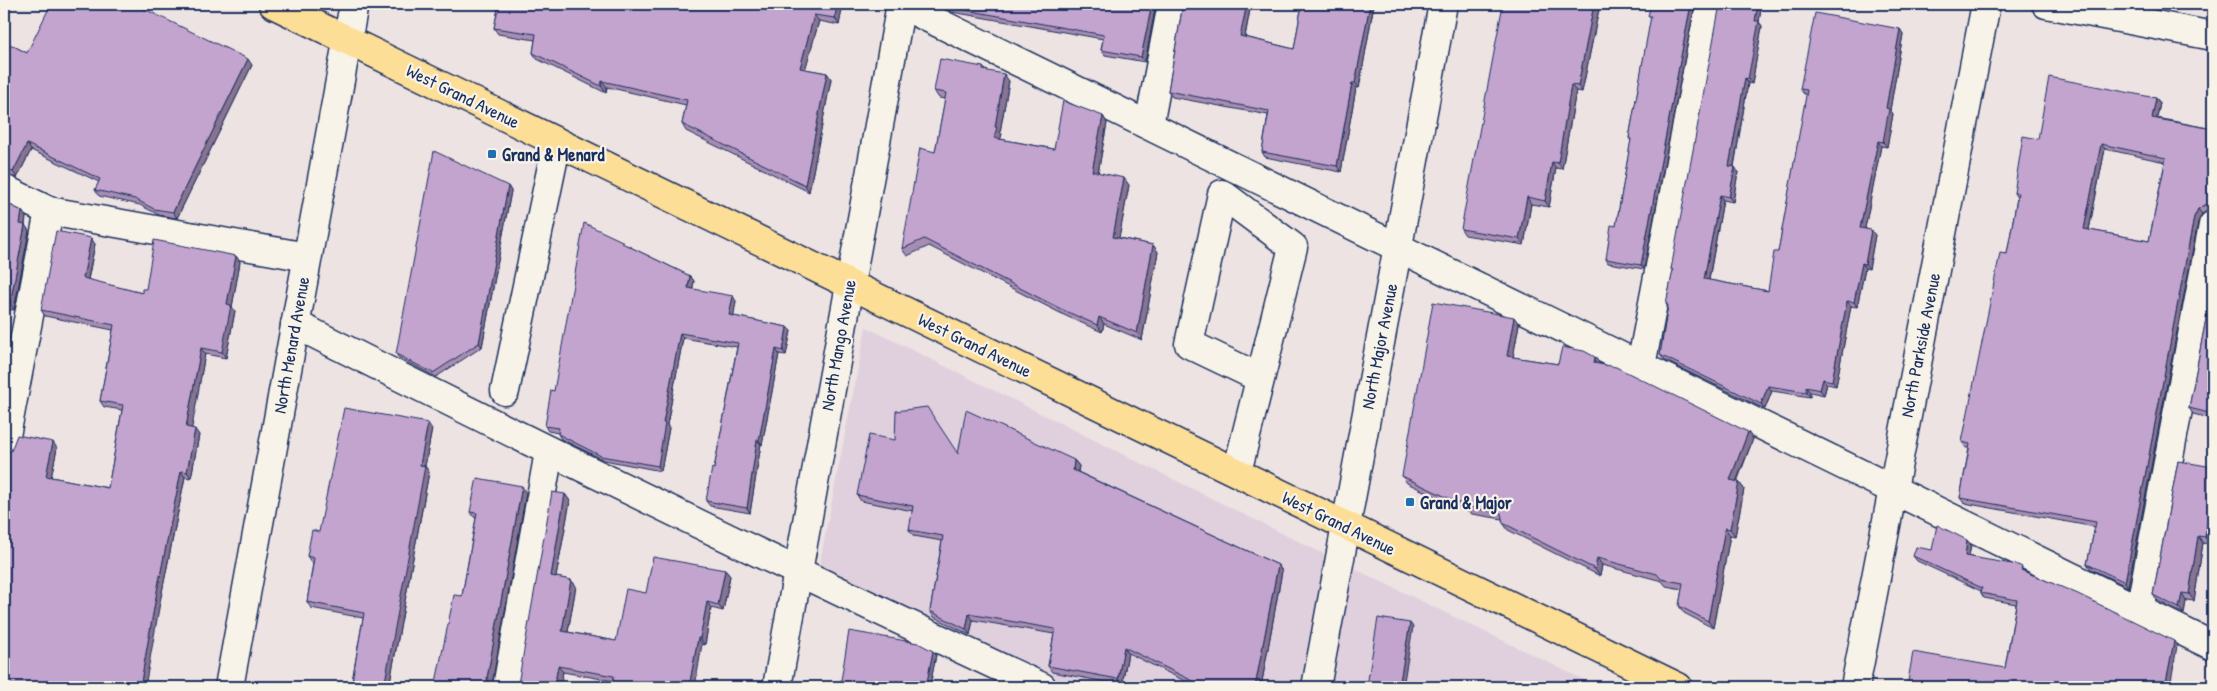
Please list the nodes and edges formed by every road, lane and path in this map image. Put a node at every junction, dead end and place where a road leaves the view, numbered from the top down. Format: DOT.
graph roads {
  1 [pos="273,4"];
  2 [pos="354,4"];
  3 [pos="900,4"];
  4 [pos="1172,4"];
  5 [pos="1442,4"];
  6 [pos="1710,4"];
  7 [pos="1986,4"];
  8 [pos="2046,4"];
  9 [pos="2213,36"];
  10 [pos="347,39"];
  11 [pos="1149,126"];
  12 [pos="557,142"];
  13 [pos="4,189"];
  14 [pos="49,211"];
  15 [pos="2213,225"];
  16 [pos="1398,247"];
  17 [pos="307,257"];
  18 [pos="849,285"];
  19 [pos="295,324"];
  20 [pos="1641,366"];
  21 [pos="1260,378"];
  22 [pos="505,391"];
  23 [pos="4,446"];
  24 [pos="549,452"];
  25 [pos="1237,472"];
  26 [pos="1893,490"];
  27 [pos="1346,526"];
  28 [pos="798,573"];
  29 [pos="2140,610"];
  30 [pos="2213,646"];
  31 [pos="229,687"];
  32 [pos="507,687"];
  33 [pos="777,687"];
  34 [pos="1042,687"];
  35 [pos="1316,687"];
  36 [pos="1678,687"];
  37 [pos="1855,687"];
  1 -- 10 [label="main road, West Grand Avenue"];
  2 -- 10 [label="street, North Menard Avenue"];
  3 -- 11 [label="street"];
  3 -- 18 [label="street, North Mango Avenue"];
  4 -- 11 [label="street"];
  5 -- 16 [label="street, North Major Avenue"];
  6 -- 20 [label="street"];
  7 -- 26 [label="street, North Parkside Avenue"];
  8 -- 9 [label="street"];
  10 -- 12 [label="main road, West Grand Avenue"];
  10 -- 17 [label="street, North Menard Avenue"];
  11 -- 16 [label="street"];
  12 -- 18 [label="main road, West Grand Avenue"];
  12 -- 22 [label="street"];
  13 -- 14 [label="street"];
  14 -- 17 [label="street"];
  14 -- 23 [label="street"];
  15 -- 29 [label="street"];
  16 -- 20 [label="street"];
  16 -- 27 [label="street, North Major Avenue"];
  17 -- 19 [label="street, North Menard Avenue"];
  18 -- 25 [label="main road, West Grand Avenue"];
  18 -- 28 [label="street, North Mango Avenue"];
  19 -- 24 [label="street"];
  19 -- 31 [label="street, North Menard Avenue"];
  20 -- 26 [label="street"];
  21 -- 21 [label="street"];
  21 -- 25 [label="street"];
  24 -- 28 [label="street"];
  24 -- 32 [label="street"];
  25 -- 27 [label="main road, West Grand Avenue"];
  26 -- 29 [label="street"];
  26 -- 37 [label="street, North Parkside Avenue"];
  27 -- 35 [label="street, North Major Avenue"];
  27 -- 36 [label="main road, West Grand Avenue"];
  28 -- 33 [label="street, North Mango Avenue"];
  28 -- 34 [label="street"];
  29 -- 30 [label="street"];
}
